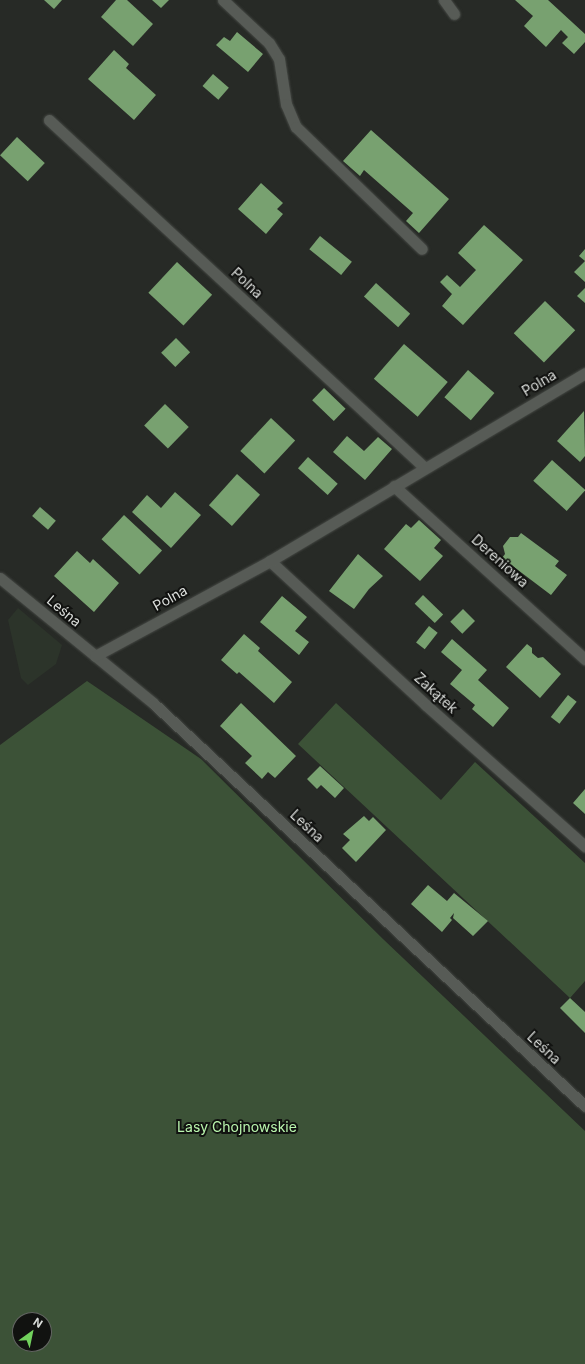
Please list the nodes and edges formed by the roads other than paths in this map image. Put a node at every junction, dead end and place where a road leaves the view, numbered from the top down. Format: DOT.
graph roads {
  1 [pos="223,0"];
  2 [pos="444,0"];
  3 [pos="454,14"];
  4 [pos="49,120"];
  5 [pos="422,249"];
  6 [pos="585,373"];
  7 [pos="425,468"];
  8 [pos="394,486"];
  9 [pos="270,561"];
  10 [pos="0,578"];
  11 [pos="95,656"];
  12 [pos="585,659"];
  13 [pos="585,846"];
  14 [pos="585,1106"];
  1 -- 5 [label="street"];
  2 -- 3 [label="street"];
  4 -- 7 [label="street, Polna"];
  6 -- 7 [label="street, Polna"];
  7 -- 8 [label="street, Polna"];
  8 -- 9 [label="street, Polna"];
  8 -- 12 [label="street, Dereniowa"];
  9 -- 11 [label="street, Polna"];
  9 -- 13 [label="street, Zakątek"];
  10 -- 11 [label="street, Leśna"];
  11 -- 14 [label="street, Leśna"];
}
